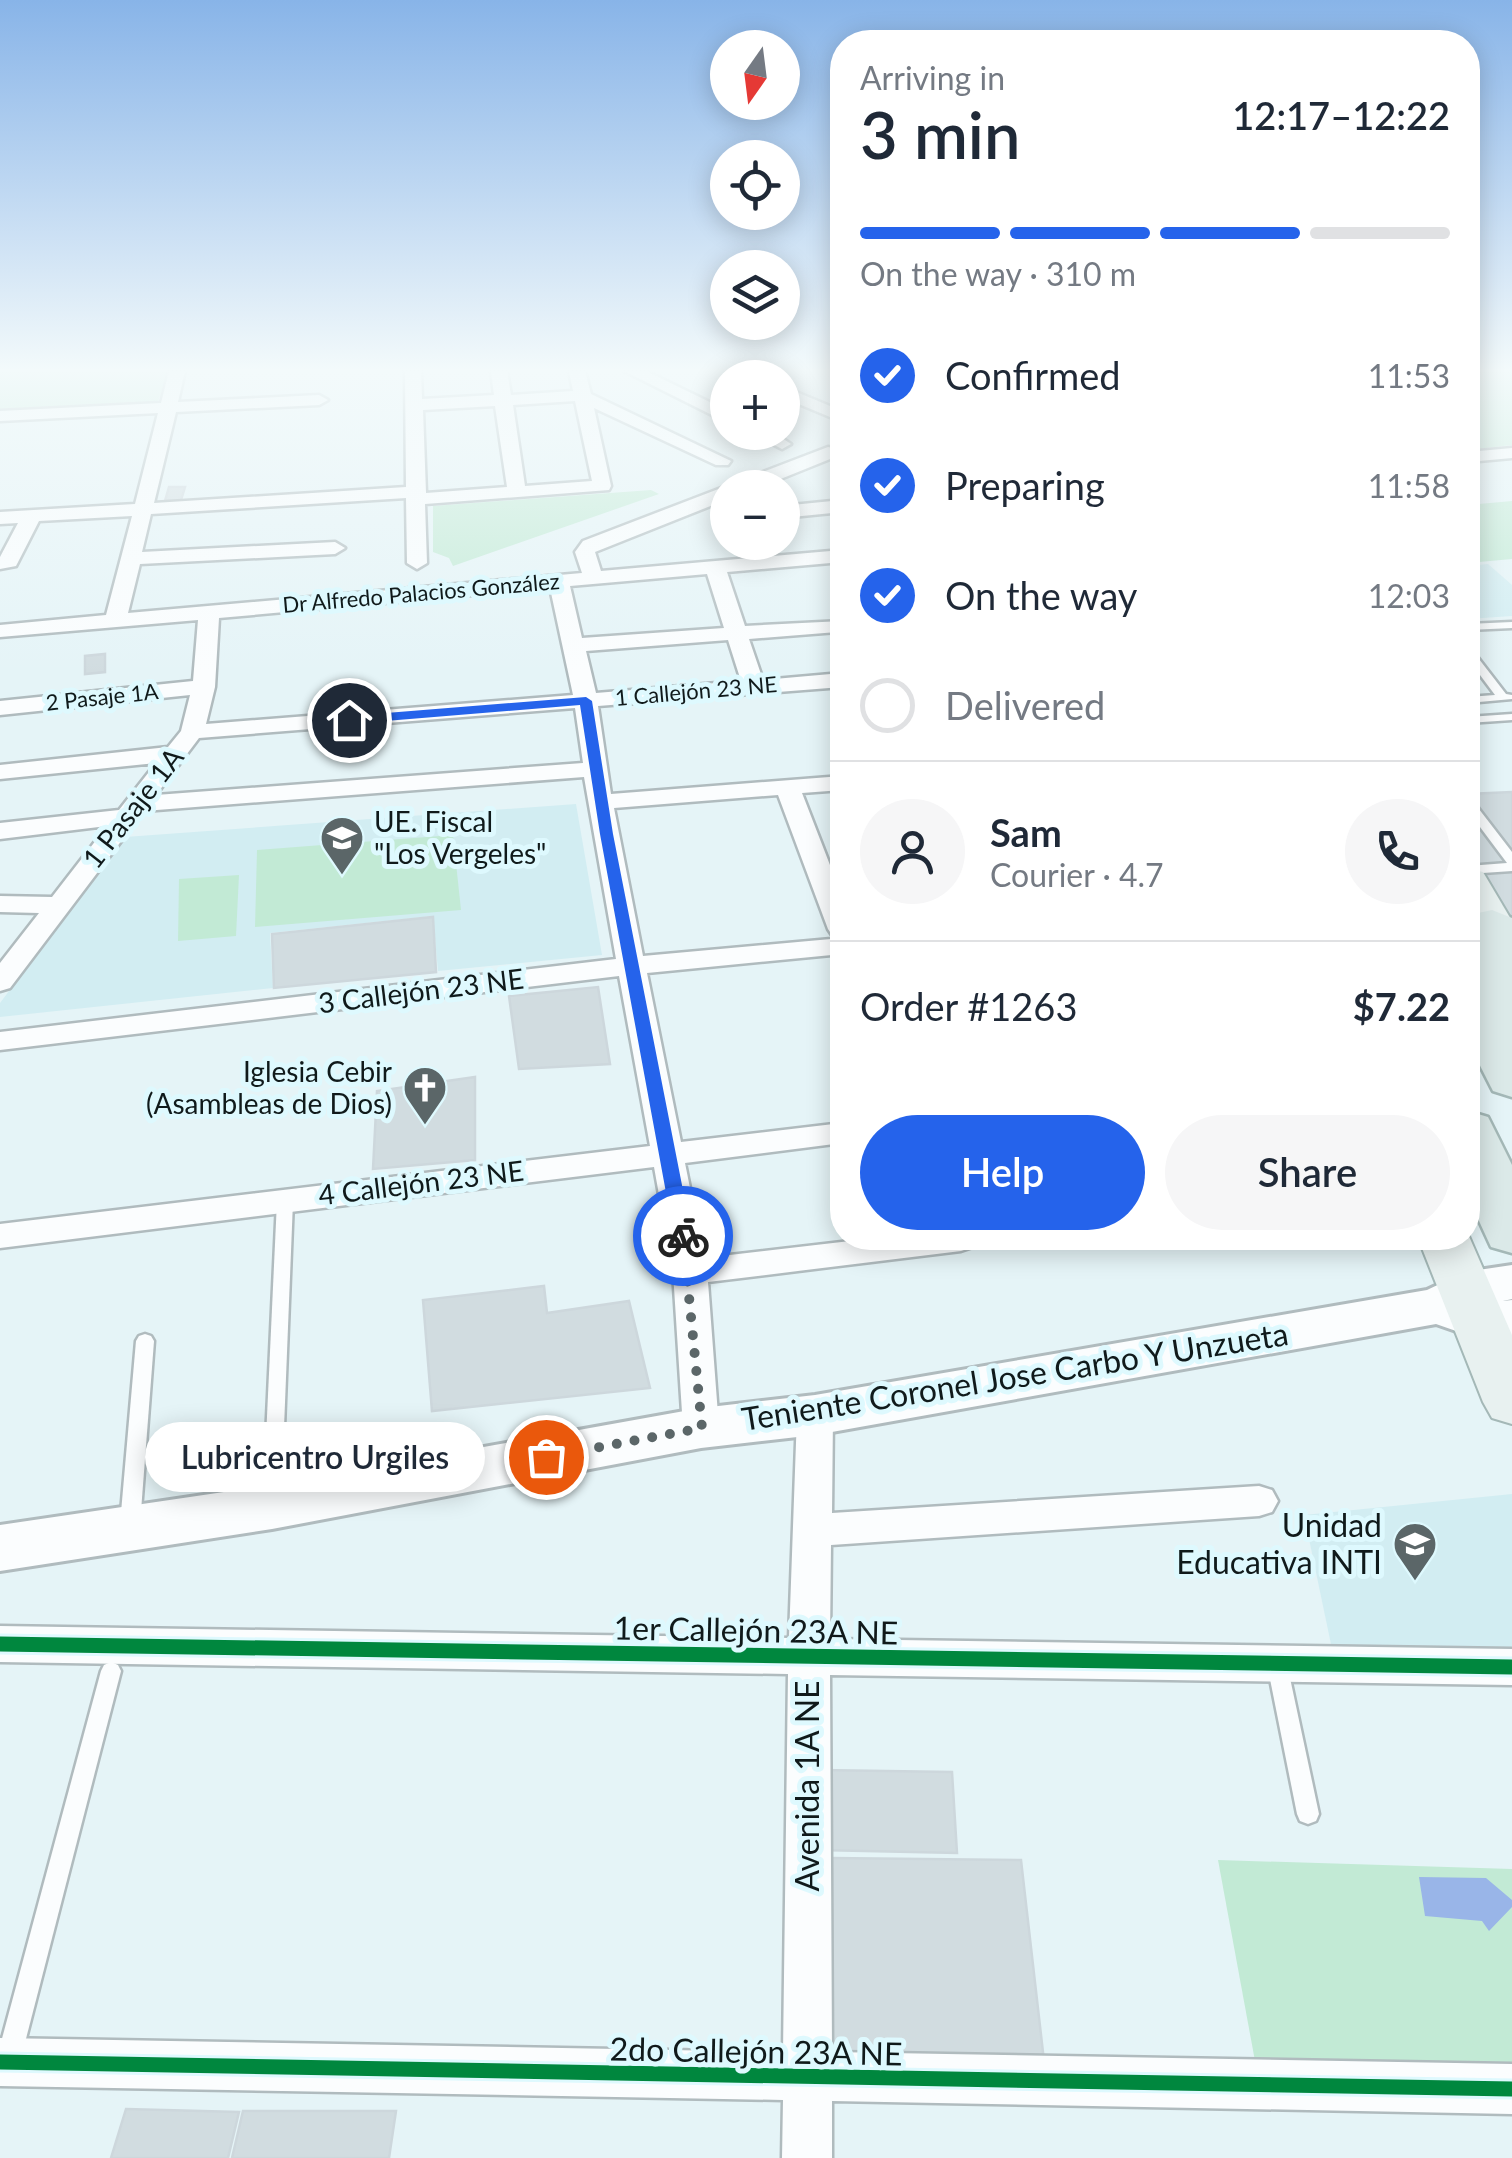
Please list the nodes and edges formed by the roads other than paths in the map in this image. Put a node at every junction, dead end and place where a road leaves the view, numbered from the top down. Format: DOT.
graph roads {
  1 [pos="151,472"];
  2 [pos="416,472"];
  3 [pos="514,472"];
  4 [pos="599,472"];
  5 [pos="517,494"];
  6 [pos="417,496"];
  7 [pos="710,499"];
  8 [pos="830,507"];
  9 [pos="800,510"];
  10 [pos="141,512"];
  11 [pos="30,517"];
  12 [pos="0,518"];
  13 [pos="710,519"];
  14 [pos="642,525"];
  15 [pos="335,548"];
  16 [pos="830,557"];
  17 [pos="129,559"];
  18 [pos="0,562"];
  19 [pos="417,563"];
  20 [pos="716,569"];
  21 [pos="594,580"];
  22 [pos="559,582"];
  23 [pos="209,611"];
  24 [pos="116,619"];
  25 [pos="1512,625"];
  26 [pos="1480,626"];
  27 [pos="830,627"];
  28 [pos="0,631"];
  29 [pos="738,635"];
  30 [pos="571,645"];
  31 [pos="1480,666"];
  32 [pos="830,681"];
  33 [pos="754,686"];
  34 [pos="204,687"];
  35 [pos="1508,697"];
  36 [pos="1480,699"];
  37 [pos="586,701"];
  38 [pos="0,708"];
  39 [pos="1512,717"];
  40 [pos="1480,719"];
  41 [pos="192,732"];
  42 [pos="174,754"];
  43 [pos="597,769"];
  44 [pos="0,772"];
  45 [pos="830,784"];
  46 [pos="787,787"];
  47 [pos="600,802"];
  48 [pos="134,810"];
  49 [pos="1480,820"];
  50 [pos="0,831"];
  51 [pos="1512,864"];
  52 [pos="1480,868"];
  53 [pos="830,898"];
  54 [pos="1480,902"];
  55 [pos="0,904"];
  56 [pos="56,905"];
  57 [pos="1502,942"];
  58 [pos="830,947"];
  59 [pos="631,966"];
  60 [pos="3,974"];
  61 [pos="1480,997"];
  62 [pos="1480,1013"];
  63 [pos="0,1041"];
  64 [pos="1512,1079"];
  65 [pos="830,1134"];
  66 [pos="668,1152"];
  67 [pos="1480,1158"];
  68 [pos="285,1200"];
  69 [pos="1512,1232"];
  70 [pos="0,1236"];
  71 [pos="871,1250"];
  72 [pos="1451,1250"];
  73 [pos="690,1272"];
  74 [pos="1481,1303"];
  75 [pos="144,1341"];
  76 [pos="1512,1402"];
  77 [pos="816,1415"];
  78 [pos="702,1428"];
  79 [pos="1259,1501"];
  80 [pos="272,1507"];
  81 [pos="130,1528"];
  82 [pos="814,1530"];
  83 [pos="0,1548"];
  84 [pos="0,1644"];
  85 [pos="809,1657"];
  86 [pos="1277,1664"];
  87 [pos="1512,1667"];
  88 [pos="111,1671"];
  89 [pos="1308,1814"];
  90 [pos="4,2062"];
  91 [pos="806,2078"];
  92 [pos="1512,2090"];
  93 [pos="807,2158"];
  1 -- 10 [label="street"];
  2 -- 6 [label="street"];
  3 -- 5 [label="street"];
  4 -- 5 [label="street"];
  5 -- 6 [label="street"];
  6 -- 10 [label="street"];
  6 -- 19 [label="street"];
  7 -- 14 [label="street"];
  8 -- 9 [label="street"];
  10 -- 11 [label="street"];
  10 -- 17 [label="street"];
  11 -- 12 [label="street"];
  11 -- 18 [label="street"];
  13 -- 14 [label="street"];
  14 -- 21 [label="street"];
  15 -- 17 [label="street"];
  16 -- 20 [label="street, Dr Alfredo Palacios González"];
  17 -- 24 [label="street"];
  20 -- 21 [label="street, Dr Alfredo Palacios González"];
  20 -- 29 [label="street"];
  21 -- 22 [label="street, Dr Alfredo Palacios González"];
  22 -- 23 [label="street, Dr Alfredo Palacios González"];
  22 -- 30 [label="street"];
  23 -- 24 [label="street, Dr Alfredo Palacios González"];
  23 -- 34 [label="street, 1 Pasaje 1A"];
  24 -- 28 [label="street, Dr Alfredo Palacios González"];
  25 -- 26 [label="lane"];
  27 -- 29 [label="street"];
  29 -- 30 [label="street"];
  29 -- 33 [label="street"];
  30 -- 37 [label="street"];
  31 -- 35 [label="lane"];
  32 -- 33 [label="street, 1 Callejón 23 NE"];
  33 -- 37 [label="street, 1 Callejón 23 NE"];
  34 -- 38 [label="street, 2 Pasaje 1A"];
  34 -- 41 [label="street, 1 Pasaje 1A"];
  35 -- 36 [label="lane"];
  37 -- 41 [label="street, 1 Callejón 23 NE"];
  37 -- 43 [label="street"];
  39 -- 40 [label="lane"];
  41 -- 42 [label="street, 1 Pasaje 1A"];
  42 -- 44 [label="street"];
  42 -- 48 [label="street, 1 Pasaje 1A"];
  43 -- 47 [label="street"];
  43 -- 48 [label="street"];
  45 -- 46 [label="street"];
  46 -- 47 [label="street"];
  46 -- 53 [label="street"];
  47 -- 59 [label="street"];
  48 -- 50 [label="street"];
  48 -- 56 [label="street, 1 Pasaje 1A"];
  49 -- 51 [label="lane"];
  51 -- 52 [label="lane"];
  54 -- 57 [label="main road"];
  55 -- 56 [label="street"];
  56 -- 60 [label="street, 1 Pasaje 1A"];
  57 -- 61 [label="highway"];
  58 -- 59 [label="street, 3 Callejón 23 NE"];
  59 -- 63 [label="street, 3 Callejón 23 NE"];
  59 -- 66 [label="street"];
  62 -- 64 [label="highway"];
  65 -- 66 [label="street, 4 Callejón 23 NE"];
  66 -- 68 [label="street, 4 Callejón 23 NE"];
  66 -- 73 [label="street"];
  67 -- 69 [label="highway"];
  68 -- 70 [label="street, 4 Callejón 23 NE"];
  68 -- 80 [label="lane"];
  71 -- 73 [label="street"];
  72 -- 74 [label="main road"];
  73 -- 78 [label="street"];
  74 -- 76 [label="main road"];
  74 -- 77 [label="street, Teniente Coronel Jose Carbo Y Unzueta"];
  75 -- 81 [label="lane"];
  77 -- 78 [label="street, Teniente Coronel Jose Carbo Y Unzueta"];
  77 -- 82 [label="street, Avenida 1A NE"];
  78 -- 80 [label="street, Teniente Coronel Jose Carbo Y Unzueta"];
  79 -- 82 [label="street"];
  80 -- 81 [label="street, Teniente Coronel Jose Carbo Y Unzueta"];
  81 -- 83 [label="street, Teniente Coronel Jose Carbo Y Unzueta"];
  82 -- 85 [label="street, Avenida 1A NE"];
  84 -- 85 [label="street, 1er Callejón 23A NE"];
  85 -- 86 [label="street, 1er Callejón 23A NE"];
  85 -- 91 [label="street, Avenida 1A NE"];
  86 -- 87 [label="street, 1er Callejón 23A NE"];
  86 -- 89 [label="lane"];
  88 -- 90 [label="lane"];
  90 -- 91 [label="street, 2do Callejón 23A NE"];
  91 -- 92 [label="street, 2do Callejón 23A NE"];
  91 -- 93 [label="street, Avenida 1A NE"];
}
